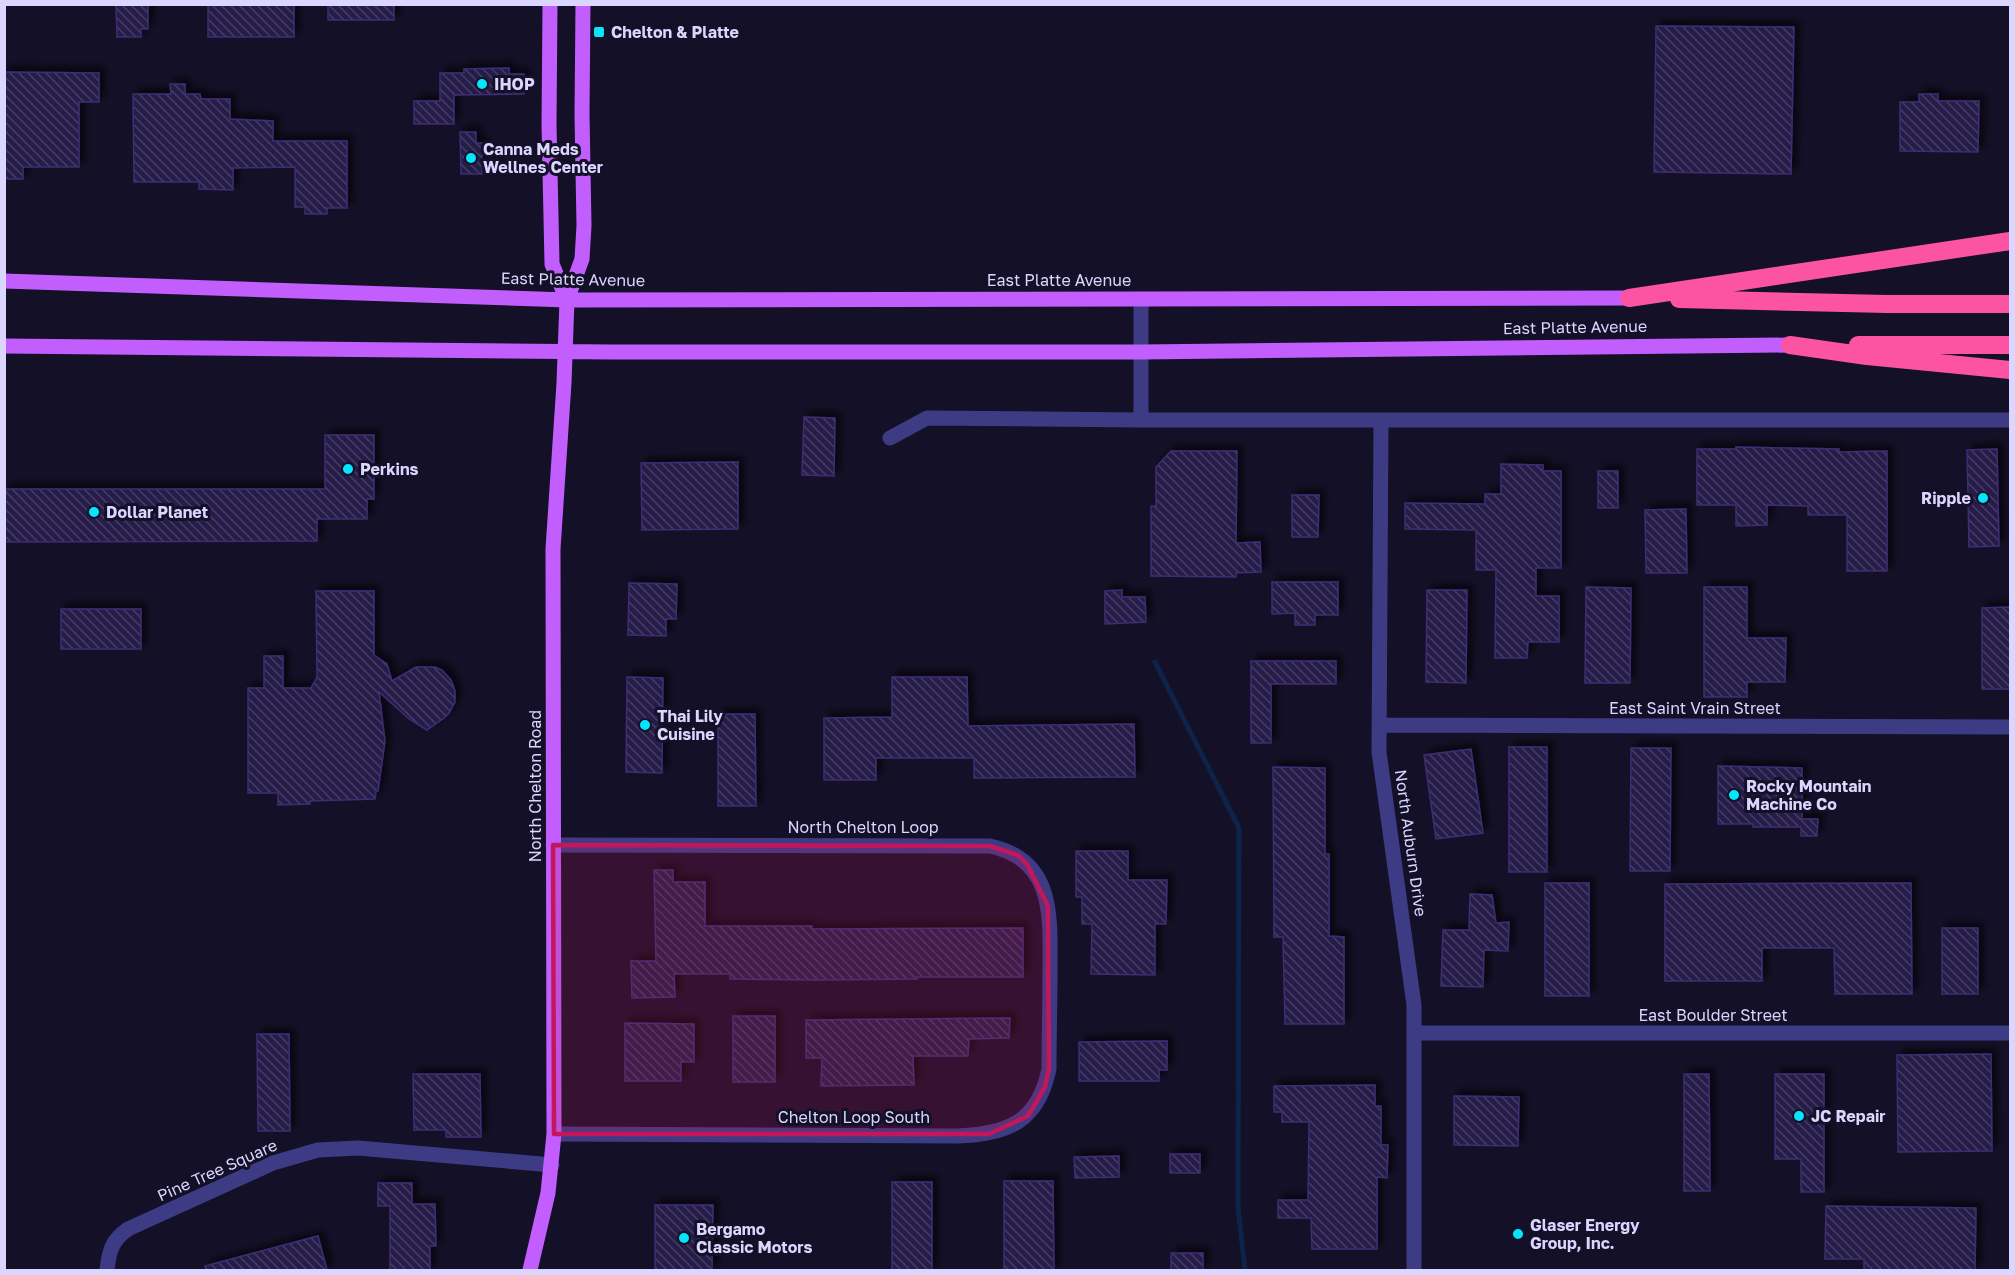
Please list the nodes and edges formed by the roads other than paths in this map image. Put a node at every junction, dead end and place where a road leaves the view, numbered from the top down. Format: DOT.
graph roads {
  1 [pos="550,4"];
  2 [pos="583,4"];
  3 [pos="2010,241"];
  4 [pos="4,281"];
  5 [pos="1629,298"];
  6 [pos="1141,299"];
  7 [pos="567,300"];
  8 [pos="2010,304"];
  9 [pos="1790,345"];
  10 [pos="2010,345"];
  11 [pos="4,346"];
  12 [pos="566,351"];
  13 [pos="1141,352"];
  14 [pos="2010,370"];
  15 [pos="1141,420"];
  16 [pos="2010,420"];
  17 [pos="1381,421"];
  18 [pos="890,438"];
  19 [pos="1379,725"];
  20 [pos="2010,727"];
  21 [pos="553,845"];
  22 [pos="1050,999"];
  23 [pos="1415,1033"];
  24 [pos="2010,1033"];
  25 [pos="554,1134"];
  26 [pos="552,1165"];
  27 [pos="107,1270"];
  28 [pos="530,1270"];
  29 [pos="1414,1270"];
  1 -- 7 [label="main road, North Chelton Road"];
  2 -- 7 [label="main road, North Chelton Road"];
  3 -- 5 [label="highway"];
  4 -- 7 [label="main road, East Platte Avenue"];
  5 -- 6 [label="main road, East Platte Avenue"];
  5 -- 8 [label="highway, East Platte Avenue"];
  6 -- 7 [label="main road, East Platte Avenue"];
  6 -- 13 [label="street, East Platte Avenue"];
  7 -- 12 [label="main road, North Chelton Road"];
  9 -- 10 [label="highway, East Platte Avenue"];
  9 -- 13 [label="main road, East Platte Avenue"];
  9 -- 14 [label="highway"];
  11 -- 12 [label="main road, East Platte Avenue"];
  12 -- 13 [label="main road, East Platte Avenue"];
  12 -- 21 [label="main road, North Chelton Road"];
  13 -- 15 [label="street, East Platte Avenue"];
  15 -- 17 [label="street"];
  15 -- 18 [label="street"];
  16 -- 17 [label="street"];
  17 -- 19 [label="street, North Auburn Drive"];
  19 -- 20 [label="street, East Saint Vrain Street"];
  19 -- 23 [label="street, North Auburn Drive"];
  21 -- 22 [label="street, North Chelton Loop"];
  21 -- 25 [label="main road, North Chelton Road"];
  22 -- 25 [label="street, Chelton Loop South"];
  23 -- 24 [label="street, East Boulder Street"];
  23 -- 29 [label="street, North Auburn Drive"];
  25 -- 26 [label="main road, North Chelton Road"];
  26 -- 27 [label="street, Pine Tree Square"];
  26 -- 28 [label="main road, North Chelton Road"];
}
